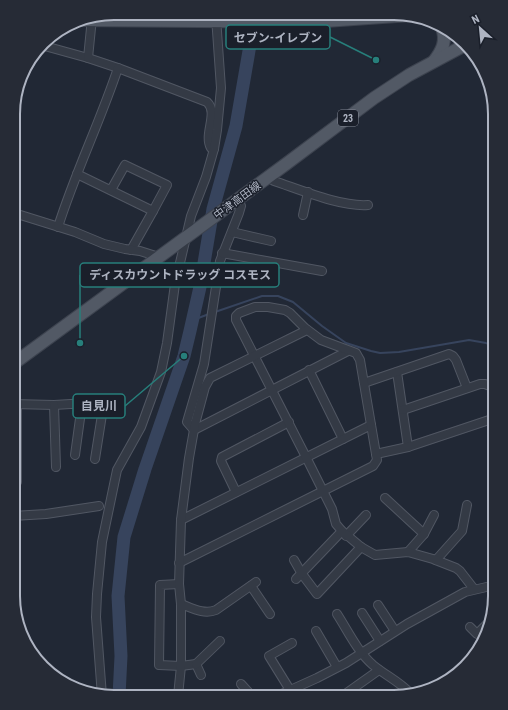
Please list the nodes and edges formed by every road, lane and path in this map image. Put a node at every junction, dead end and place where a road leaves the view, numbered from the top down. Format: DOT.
graph roads {
  1 [pos="216,20"];
  2 [pos="224,20"];
  3 [pos="344,20"];
  4 [pos="92,23"];
  5 [pos="444,35"];
  6 [pos="48,47"];
  7 [pos="460,48"];
  8 [pos="88,58"];
  9 [pos="433,62"];
  10 [pos="118,68"];
  11 [pos="214,149"];
  12 [pos="77,174"];
  13 [pos="268,177"];
  14 [pos="111,190"];
  15 [pos="308,192"];
  16 [pos="238,200"];
  17 [pos="368,205"];
  18 [pos="153,212"];
  19 [pos="20,215"];
  20 [pos="303,215"];
  21 [pos="58,227"];
  22 [pos="232,232"];
  23 [pos="190,235"];
  24 [pos="271,241"];
  25 [pos="131,250"];
  26 [pos="222,253"];
  27 [pos="159,257"];
  28 [pos="322,271"];
  29 [pos="307,330"];
  30 [pos="348,351"];
  31 [pos="255,356"];
  32 [pos="20,359"];
  33 [pos="309,370"];
  34 [pos="397,372"];
  35 [pos="364,383"];
  36 [pos="488,385"];
  37 [pos="467,388"];
  38 [pos="272,389"];
  39 [pos="20,404"];
  40 [pos="82,404"];
  41 [pos="54,405"];
  42 [pos="403,410"];
  43 [pos="488,420"];
  44 [pos="289,422"];
  45 [pos="371,425"];
  46 [pos="194,430"];
  47 [pos="343,439"];
  48 [pos="408,447"];
  49 [pos="376,454"];
  50 [pos="74,455"];
  51 [pos="306,457"];
  52 [pos="95,459"];
  53 [pos="56,467"];
  54 [pos="323,491"];
  55 [pos="236,492"];
  56 [pos="385,498"];
  57 [pos="466,505"];
  58 [pos="99,506"];
  59 [pos="366,515"];
  60 [pos="434,515"];
  61 [pos="20,516"];
  62 [pos="181,520"];
  63 [pos="344,534"];
  64 [pos="424,534"];
  65 [pos="361,548"];
  66 [pos="408,552"];
  67 [pos="294,560"];
  68 [pos="436,560"];
  69 [pos="179,563"];
  70 [pos="299,577"];
  71 [pos="179,584"];
  72 [pos="488,586"];
  73 [pos="474,589"];
  74 [pos="181,604"];
  75 [pos="378,605"];
  76 [pos="362,613"];
  77 [pos="270,614"];
  78 [pos="337,614"];
  79 [pos="470,627"];
  80 [pos="482,629"];
  81 [pos="316,631"];
  82 [pos="395,631"];
  83 [pos="220,641"];
  84 [pos="380,641"];
  85 [pos="292,643"];
  86 [pos="361,653"];
  87 [pos="196,664"];
  88 [pos="181,666"];
  89 [pos="337,667"];
  90 [pos="379,670"];
  91 [pos="201,675"];
  92 [pos="241,684"];
  93 [pos="101,689"];
  94 [pos="406,689"];
  95 [pos="179,690"];
  96 [pos="247,690"];
  97 [pos="290,690"];
  98 [pos="351,690"];
  1 -- 11 [label="street"];
  2 -- 3 [label="main road"];
  4 -- 8 [label="street"];
  5 -- 9 [label="main road"];
  6 -- 8 [label="street"];
  7 -- 9 [label="main road, 中津高田線 / 23"];
  8 -- 10 [label="street"];
  9 -- 13 [label="main road, 中津高田線 / 23"];
  10 -- 11 [label="street"];
  10 -- 12 [label="street"];
  11 -- 23 [label="street"];
  12 -- 14 [label="street"];
  12 -- 21 [label="street"];
  13 -- 15 [label="street"];
  13 -- 16 [label="main road, 中津高田線 / 23"];
  14 -- 18 [label="street"];
  14 -- 18 [label="street"];
  15 -- 17 [label="street"];
  15 -- 20 [label="street"];
  16 -- 22 [label="street"];
  16 -- 23 [label="main road, 中津高田線 / 23"];
  18 -- 25 [label="street"];
  19 -- 21 [label="street"];
  21 -- 25 [label="street"];
  22 -- 24 [label="street"];
  22 -- 26 [label="street"];
  23 -- 27 [label="main road, 中津高田線 / 23"];
  23 -- 93 [label="street"];
  25 -- 27 [label="street"];
  26 -- 28 [label="street"];
  26 -- 46 [label="street"];
  27 -- 32 [label="main road, 中津高田線 / 23"];
  29 -- 30 [label="street"];
  29 -- 31 [label="street"];
  29 -- 31 [label="street"];
  30 -- 33 [label="street"];
  30 -- 35 [label="street"];
  31 -- 38 [label="street"];
  31 -- 46 [label="street"];
  33 -- 38 [label="street"];
  33 -- 47 [label="street"];
  34 -- 35 [label="street"];
  34 -- 37 [label="street"];
  34 -- 42 [label="street"];
  35 -- 45 [label="street"];
  36 -- 37 [label="street"];
  37 -- 42 [label="street"];
  38 -- 44 [label="street"];
  38 -- 46 [label="street"];
  39 -- 41 [label="street"];
  40 -- 41 [label="street"];
  40 -- 50 [label="street"];
  40 -- 52 [label="street"];
  41 -- 53 [label="street"];
  42 -- 48 [label="street"];
  43 -- 48 [label="street"];
  44 -- 51 [label="street"];
  44 -- 55 [label="street"];
  45 -- 47 [label="street"];
  45 -- 49 [label="street"];
  46 -- 62 [label="street"];
  47 -- 51 [label="street"];
  48 -- 49 [label="street"];
  49 -- 54 [label="street"];
  51 -- 54 [label="street"];
  51 -- 55 [label="street"];
  54 -- 63 [label="street"];
  54 -- 69 [label="street"];
  55 -- 62 [label="street"];
  56 -- 64 [label="street"];
  57 -- 68 [label="street"];
  58 -- 61 [label="street"];
  59 -- 63 [label="street"];
  60 -- 64 [label="street"];
  62 -- 69 [label="street"];
  63 -- 65 [label="street"];
  63 -- 70 [label="street"];
  64 -- 66 [label="street"];
  65 -- 66 [label="street"];
  65 -- 70 [label="street"];
  66 -- 68 [label="street"];
  67 -- 70 [label="street"];
  68 -- 73 [label="street"];
  69 -- 71 [label="street"];
  71 -- 74 [label="street"];
  71 -- 88 [label="street"];
  72 -- 73 [label="street"];
  73 -- 82 [label="street"];
  74 -- 77 [label="street"];
  74 -- 88 [label="street"];
  75 -- 82 [label="street"];
  76 -- 84 [label="street"];
  78 -- 86 [label="street"];
  79 -- 80 [label="street"];
  81 -- 89 [label="street"];
  82 -- 84 [label="street"];
  83 -- 87 [label="street"];
  84 -- 86 [label="street"];
  85 -- 97 [label="street"];
  86 -- 89 [label="street"];
  86 -- 90 [label="street"];
  87 -- 88 [label="street"];
  87 -- 91 [label="street"];
  88 -- 95 [label="street"];
  89 -- 97 [label="street"];
  90 -- 94 [label="street"];
  90 -- 98 [label="street"];
  92 -- 96 [label="street"];
}
